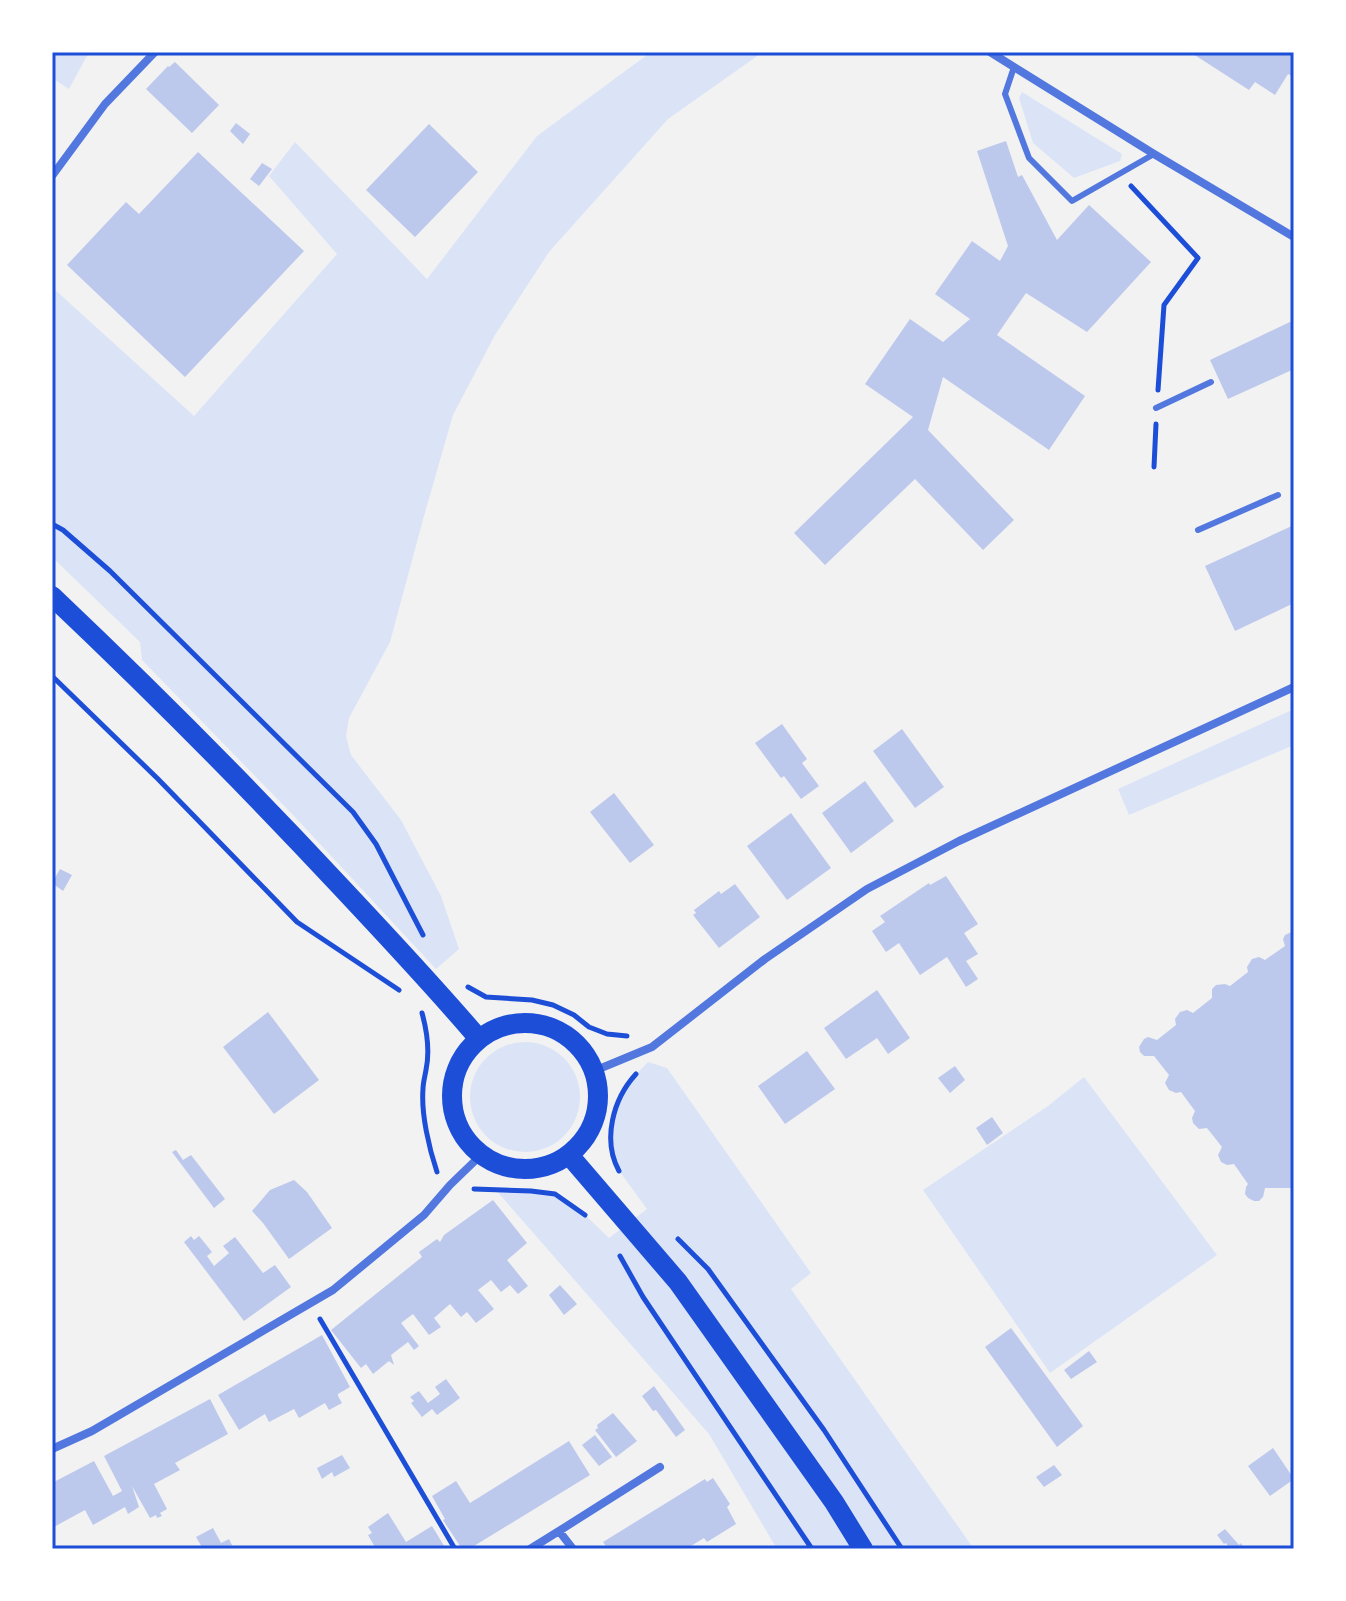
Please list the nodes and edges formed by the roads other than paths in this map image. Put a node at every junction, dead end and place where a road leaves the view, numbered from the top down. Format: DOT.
graph roads {
  1 [pos="155,52"];
  2 [pos="990,52"];
  3 [pos="1014,67"];
  4 [pos="1154,154"];
  5 [pos="52,176"];
  6 [pos="1294,237"];
  7 [pos="1211,382"];
  8 [pos="1156,408"];
  9 [pos="1278,495"];
  10 [pos="1198,530"];
  11 [pos="52,596"];
  12 [pos="1294,687"];
  13 [pos="479,1039"];
  14 [pos="594,1071"];
  15 [pos="481,1155"];
  16 [pos="569,1155"];
  17 [pos="52,1449"];
  18 [pos="660,1467"];
  19 [pos="559,1531"];
  20 [pos="530,1549"];
  21 [pos="573,1549"];
  22 [pos="863,1549"];
  1 -- 5 [label="street"];
  2 -- 3 [label="street"];
  3 -- 4 [label="street"];
  3 -- 4 [label="lane"];
  4 -- 6 [label="street"];
  7 -- 8 [label="lane"];
  9 -- 10 [label="lane"];
  11 -- 13 [label="main road"];
  12 -- 14 [label="street"];
  13 -- 14 [label="main road"];
  13 -- 15 [label="main road"];
  14 -- 16 [label="main road"];
  15 -- 16 [label="main road"];
  15 -- 17 [label="street"];
  16 -- 22 [label="main road"];
  18 -- 19 [label="street"];
  19 -- 20 [label="street"];
  19 -- 21 [label="street"];
}
